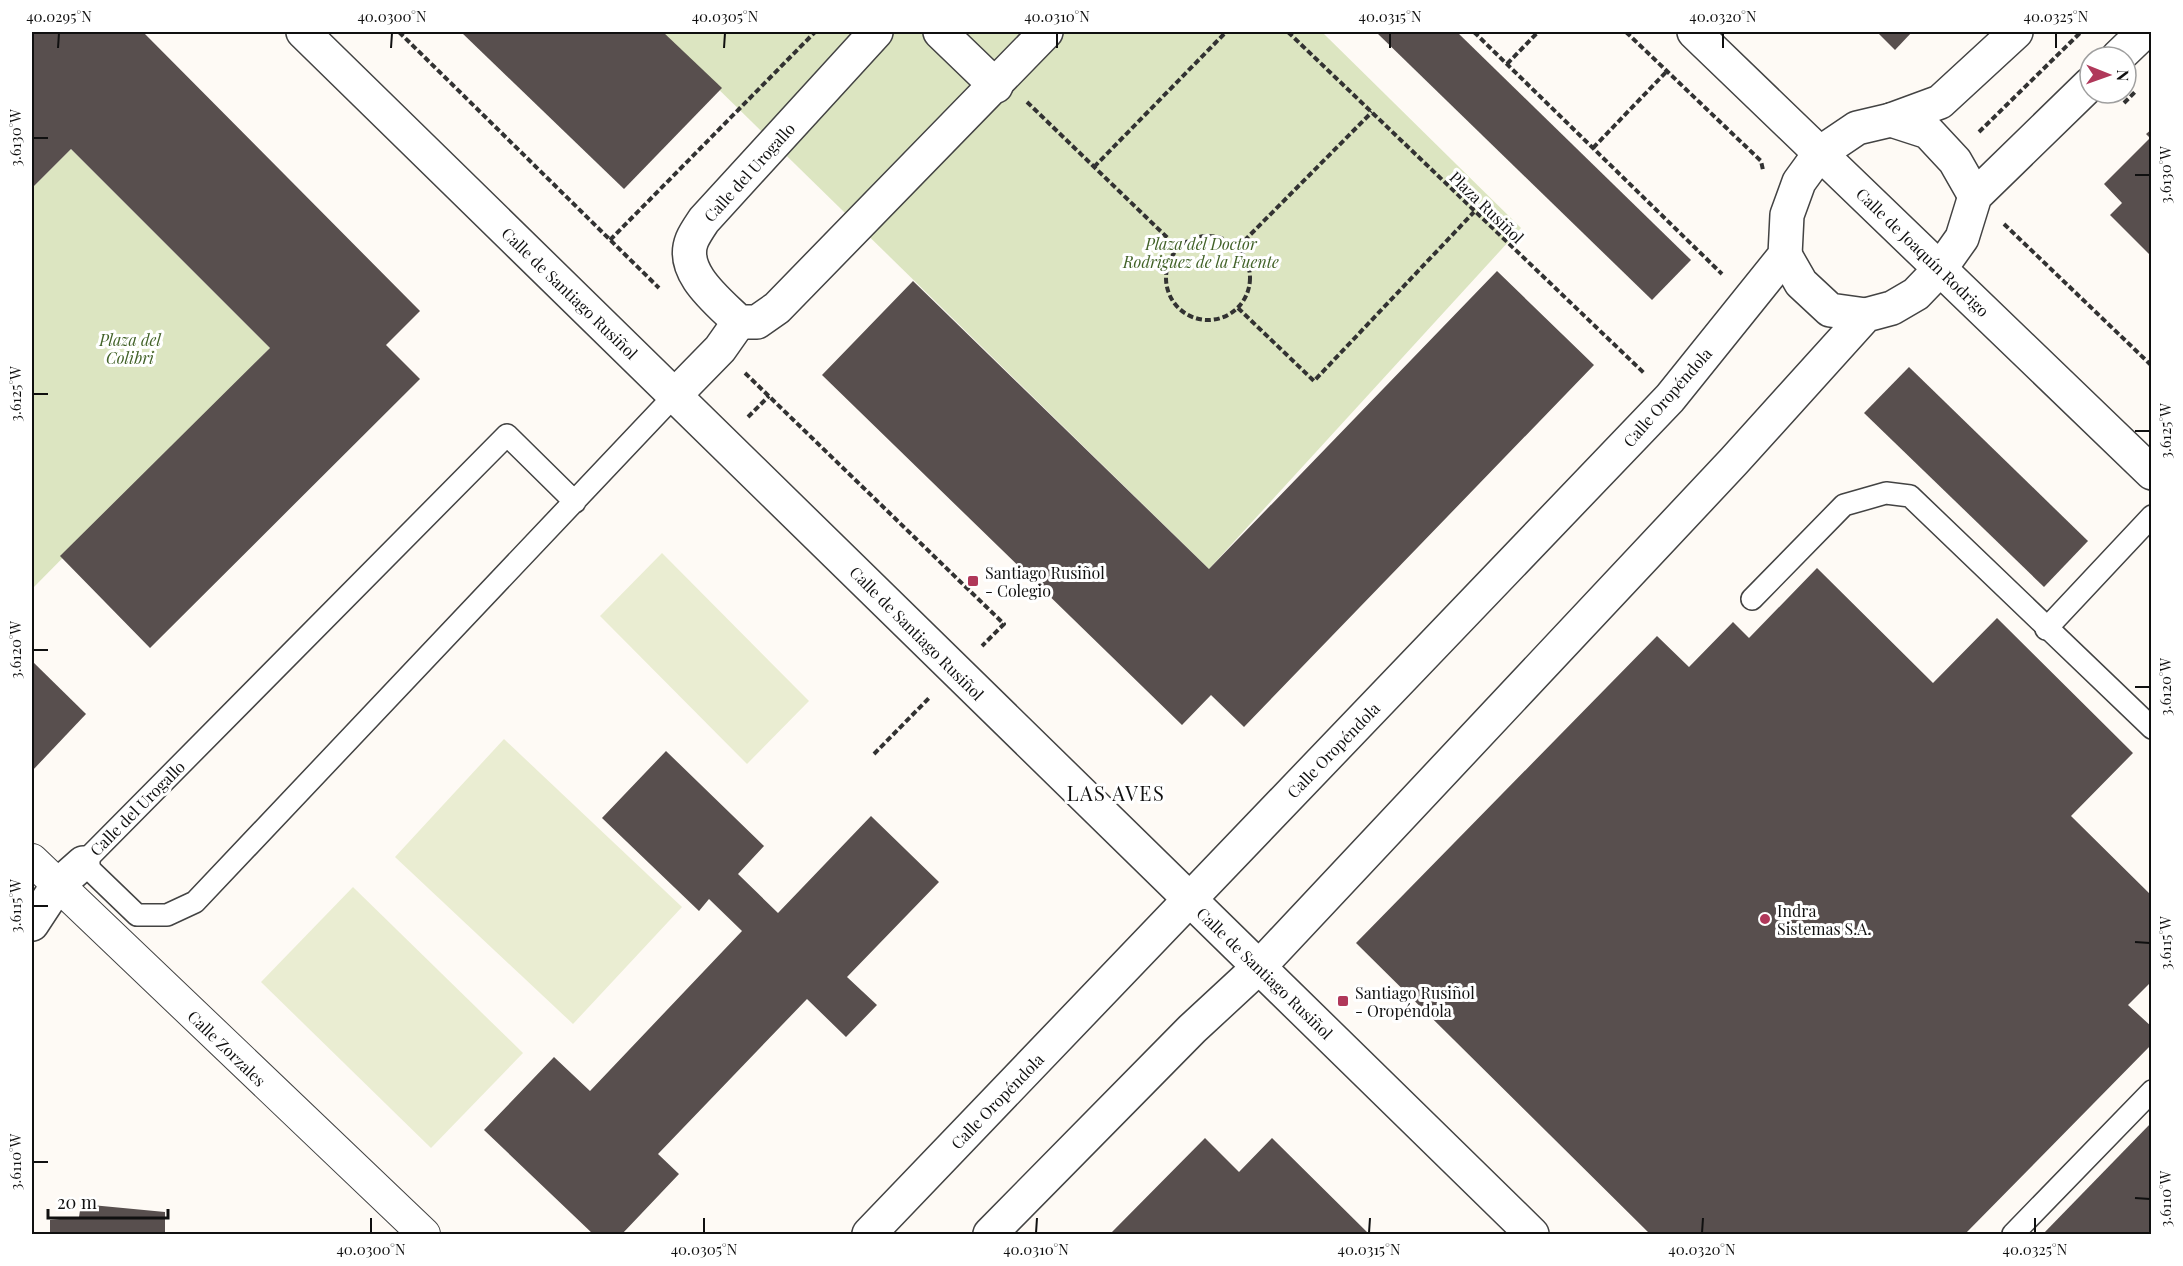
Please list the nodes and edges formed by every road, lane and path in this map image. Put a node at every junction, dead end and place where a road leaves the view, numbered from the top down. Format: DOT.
graph roads {
  1 [pos="303,32"];
  2 [pos="399,32"];
  3 [pos="815,32"];
  4 [pos="876,32"];
  5 [pos="940,32"];
  6 [pos="1046,32"];
  7 [pos="1226,32"];
  8 [pos="1288,32"];
  9 [pos="1474,32"];
  10 [pos="1538,32"];
  11 [pos="1626,32"];
  12 [pos="1694,32"];
  13 [pos="2016,32"];
  14 [pos="2081,32"];
  15 [pos="2144,32"];
  16 [pos="2130,45"];
  17 [pos="1507,64"];
  18 [pos="1667,71"];
  19 [pos="999,82"];
  20 [pos="2078,96"];
  21 [pos="1372,112"];
  22 [pos="1891,120"];
  23 [pos="1974,137"];
  24 [pos="1593,148"];
  25 [pos="1820,153"];
  26 [pos="1094,167"];
  27 [pos="1765,179"];
  28 [pos="1975,196"];
  29 [pos="1474,212"];
  30 [pos="610,240"];
  31 [pos="1238,247"];
  32 [pos="1178,248"];
  33 [pos="1785,255"];
  34 [pos="1730,267"];
  35 [pos="1940,268"];
  36 [pos="661,290"];
  37 [pos="1238,308"];
  38 [pos="1866,315"];
  39 [pos="739,322"];
  40 [pos="720,349"];
  41 [pos="2151,366"];
  42 [pos="675,395"];
  43 [pos="1670,398"];
  44 [pos="2151,473"];
  45 [pos="575,502"];
  46 [pos="2151,516"];
  47 [pos="1752,600"];
  48 [pos="2046,629"];
  49 [pos="956,671"];
  50 [pos="2151,728"];
  51 [pos="874,754"];
  52 [pos="32,860"];
  53 [pos="83,863"];
  54 [pos="57,886"];
  55 [pos="1190,900"];
  56 [pos="32,924"];
  57 [pos="1259,967"];
  58 [pos="2151,1091"];
  59 [pos="424,1234"];
  60 [pos="869,1234"];
  61 [pos="990,1234"];
  62 [pos="1532,1234"];
  63 [pos="2013,1234"];
  1 -- 42 [label="street, Calle de Santiago Rusiñol"];
  2 -- 30 [label="path"];
  3 -- 30 [label="path"];
  4 -- 39 [label="street, Calle del Urogallo"];
  5 -- 19 [label="street"];
  6 -- 19 [label="street"];
  7 -- 26 [label="path"];
  8 -- 21 [label="path, Plaza Rusiñol"];
  9 -- 17 [label="path"];
  10 -- 17 [label="path"];
  11 -- 18 [label="path"];
  12 -- 25 [label="street, Calle de Joaquín Rodrigo"];
  13 -- 22 [label="street"];
  14 -- 23 [label="path"];
  15 -- 16 [label="street"];
  17 -- 24 [label="path"];
  18 -- 24 [label="path"];
  18 -- 27 [label="path"];
  19 -- 26 [label="path"];
  19 -- 39 [label="street"];
  20 -- 28 [label="street"];
  21 -- 29 [label="path, Plaza Rusiñol"];
  21 -- 31 [label="path"];
  22 -- 25 [label="street"];
  22 -- 28 [label="street"];
  24 -- 34 [label="path"];
  25 -- 33 [label="street"];
  25 -- 35 [label="street, Calle de Joaquín Rodrigo"];
  26 -- 32 [label="path"];
  28 -- 35 [label="street"];
  28 -- 41 [label="path"];
  29 -- 37 [label="path"];
  29 -- 43 [label="path, Plaza Rusiñol"];
  30 -- 36 [label="path"];
  31 -- 32 [label="path"];
  31 -- 37 [label="path"];
  32 -- 37 [label="path"];
  33 -- 38 [label="street"];
  33 -- 43 [label="street, Calle Oropéndola"];
  35 -- 38 [label="street"];
  35 -- 44 [label="street, Calle de Joaquín Rodrigo"];
  38 -- 57 [label="street"];
  39 -- 40 [label="street, Calle del Urogallo"];
  40 -- 42 [label="street, Calle del Urogallo"];
  40 -- 49 [label="path"];
  42 -- 45 [label="lane, Calle del Urogallo"];
  42 -- 49 [label="street, Calle de Santiago Rusiñol"];
  43 -- 55 [label="street, Calle Oropéndola"];
  45 -- 53 [label="lane, Calle del Urogallo"];
  45 -- 53 [label="lane, Calle del Urogallo"];
  46 -- 48 [label="lane"];
  47 -- 48 [label="lane"];
  48 -- 50 [label="lane"];
  49 -- 51 [label="path"];
  49 -- 55 [label="street, Calle de Santiago Rusiñol"];
  52 -- 54 [label="street, Calle Zorzales"];
  53 -- 54 [label="street"];
  54 -- 56 [label="street"];
  54 -- 59 [label="street, Calle Zorzales"];
  55 -- 57 [label="street, Calle de Santiago Rusiñol"];
  55 -- 60 [label="street, Calle Oropéndola"];
  57 -- 61 [label="street"];
  57 -- 62 [label="street, Calle de Santiago Rusiñol"];
  58 -- 63 [label="lane"];
}
